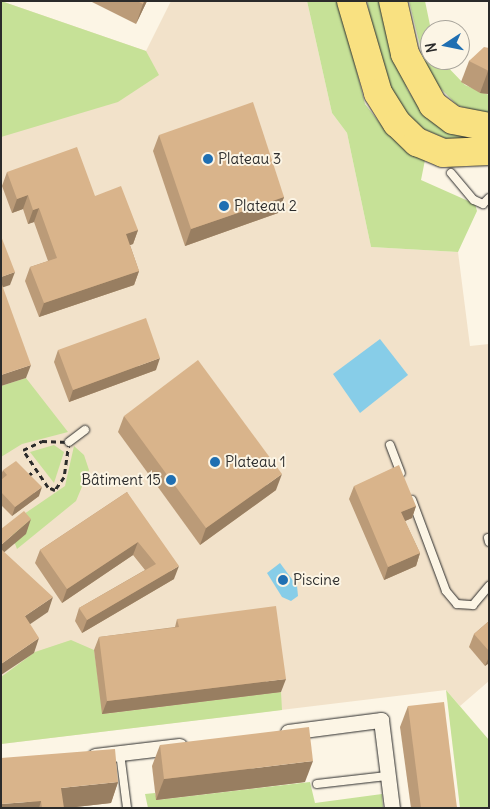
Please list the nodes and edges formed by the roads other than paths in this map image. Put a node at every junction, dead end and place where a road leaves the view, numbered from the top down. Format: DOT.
graph roads {
  1 [pos="352,1"];
  2 [pos="393,1"];
  3 [pos="489,127"];
  4 [pos="489,151"];
  5 [pos="451,173"];
  6 [pos="489,198"];
  7 [pos="85,430"];
  8 [pos="69,442"];
  9 [pos="390,445"];
  10 [pos="404,480"];
  11 [pos="407,488"];
  12 [pos="488,538"];
  13 [pos="489,542"];
  14 [pos="489,586"];
  15 [pos="274,734"];
  16 [pos="197,743"];
  17 [pos="120,753"];
  18 [pos="80,758"];
  19 [pos="388,776"];
  20 [pos="317,784"];
  21 [pos="127,808"];
  22 [pos="392,808"];
  1 -- 4 [label="highway"];
  2 -- 3 [label="highway"];
  5 -- 6 [label="lane"];
  7 -- 8 [label="lane"];
  9 -- 10 [label="lane"];
  11 -- 14 [label="lane"];
  12 -- 13 [label="lane"];
  15 -- 19 [label="street"];
  16 -- 17 [label="street"];
  17 -- 18 [label="street"];
  17 -- 21 [label="lane"];
  19 -- 20 [label="lane"];
  19 -- 22 [label="street"];
}
